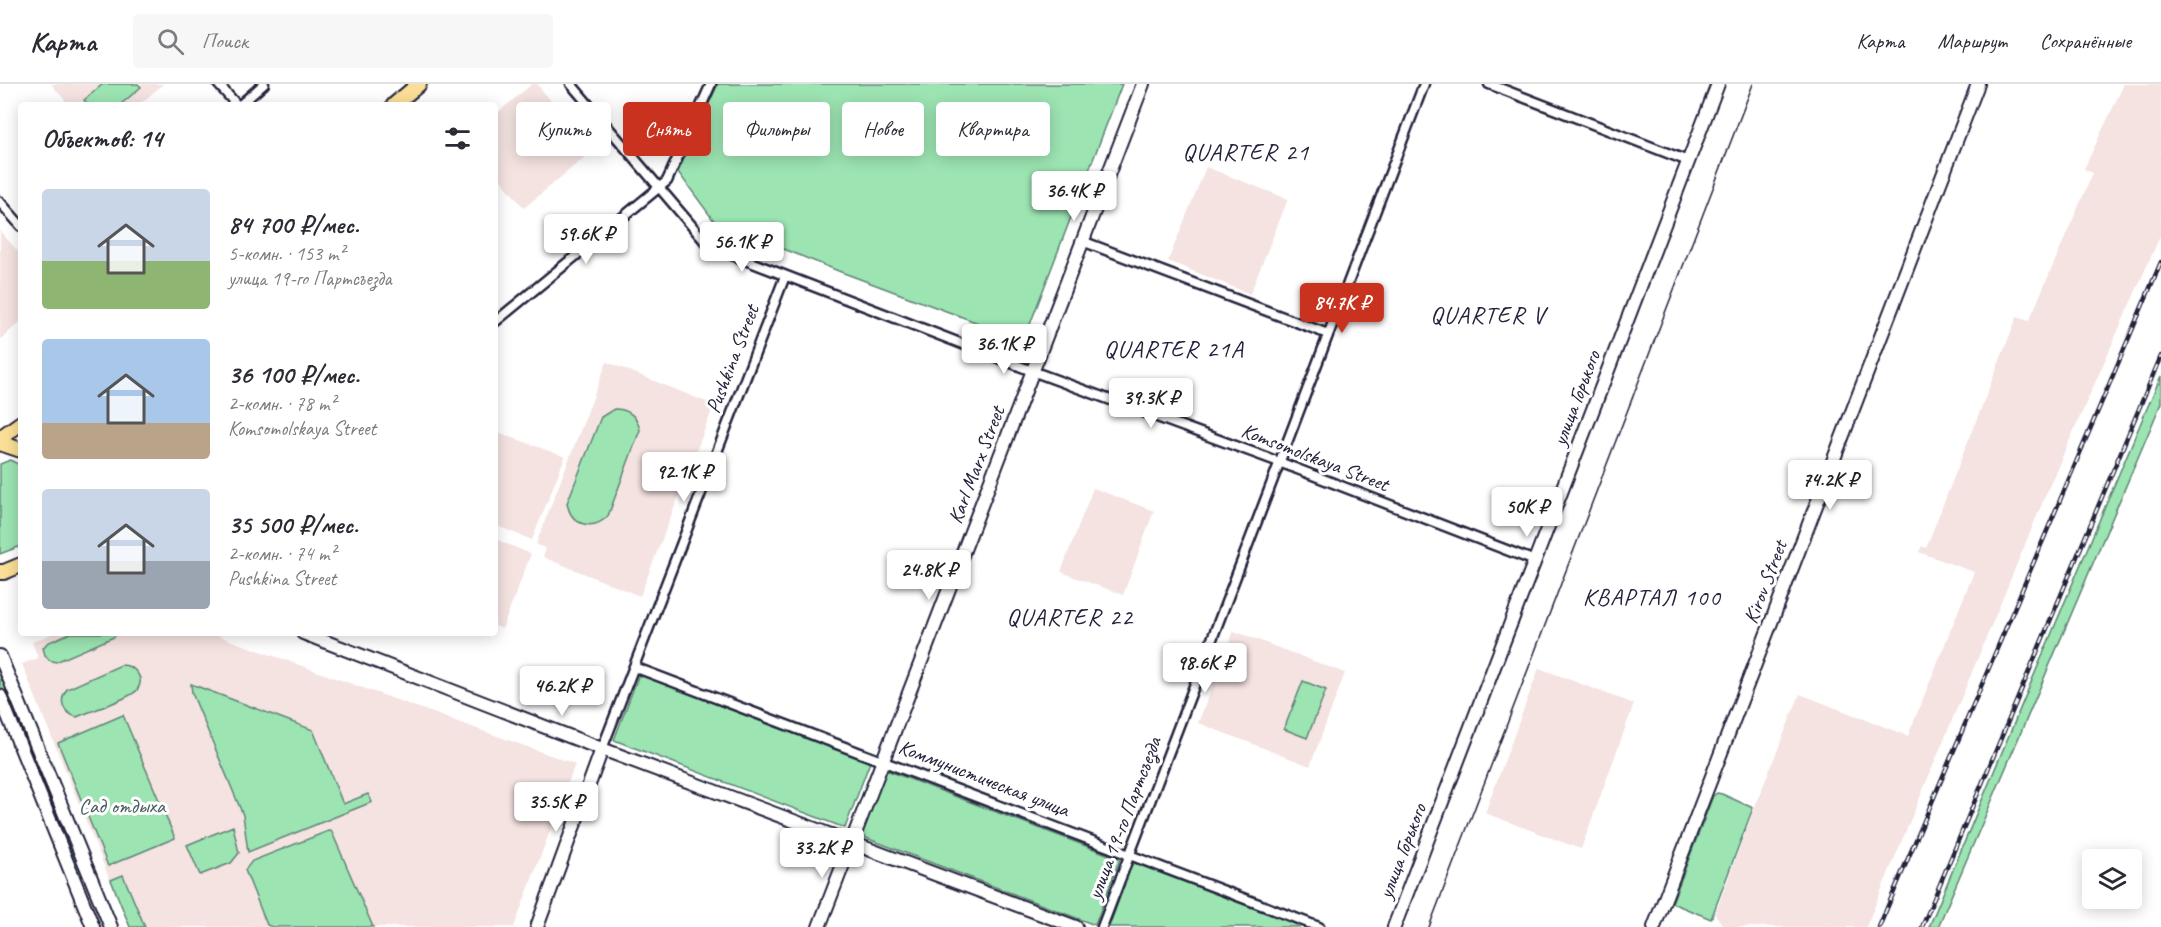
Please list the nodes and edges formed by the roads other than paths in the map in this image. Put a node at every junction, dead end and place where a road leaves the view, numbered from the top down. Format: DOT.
graph roads {
  1 [pos="218,84"];
  2 [pos="264,84"];
  3 [pos="419,84"];
  4 [pos="571,84"];
  5 [pos="711,84"];
  6 [pos="1143,84"];
  7 [pos="1424,84"];
  8 [pos="1489,84"];
  9 [pos="1718,84"];
  10 [pos="1978,84"];
  11 [pos="235,102"];
  12 [pos="242,102"];
  13 [pos="398,102"];
  14 [pos="1688,161"];
  15 [pos="661,188"];
  16 [pos="0,202"];
  17 [pos="18,223"];
  18 [pos="1082,241"];
  19 [pos="785,276"];
  20 [pos="498,320"];
  21 [pos="1328,334"];
  22 [pos="1032,371"];
  23 [pos="18,425"];
  24 [pos="0,438"];
  25 [pos="0,443"];
  26 [pos="18,449"];
  27 [pos="1279,462"];
  28 [pos="1535,561"];
  29 [pos="18,566"];
  30 [pos="1,574"];
  31 [pos="311,636"];
  32 [pos="0,656"];
  33 [pos="634,667"];
  34 [pos="0,696"];
  35 [pos="603,749"];
  36 [pos="882,760"];
  37 [pos="852,841"];
  38 [pos="1130,854"];
  39 [pos="91,878"];
  40 [pos="76,884"];
  41 [pos="93,927"];
  42 [pos="111,927"];
  43 [pos="537,927"];
  44 [pos="819,927"];
  45 [pos="1076,927"];
  46 [pos="1102,927"];
  47 [pos="1319,927"];
  48 [pos="1394,927"];
  49 [pos="1654,927"];
  1 -- 11 [label="street"];
  2 -- 12 [label="street"];
  3 -- 13 [label="main road"];
  4 -- 15 [label="street, Komsomolskaya Street"];
  5 -- 15 [label="street"];
  6 -- 18 [label="street, Karl Marx Street"];
  7 -- 21 [label="street, улица 19-го Партсъезда"];
  8 -- 14 [label="street"];
  9 -- 14 [label="street, улица Горького"];
  10 -- 49 [label="street, Kirov Street"];
  14 -- 28 [label="street, улица Горького"];
  15 -- 19 [label="street, Komsomolskaya Street"];
  15 -- 20 [label="street"];
  16 -- 17 [label="street"];
  18 -- 21 [label="street"];
  18 -- 22 [label="street, Karl Marx Street"];
  19 -- 22 [label="street, Komsomolskaya Street"];
  19 -- 33 [label="street, Pushkina Street"];
  21 -- 27 [label="street, улица 19-го Партсъезда"];
  22 -- 27 [label="street, Komsomolskaya Street"];
  22 -- 36 [label="street, Karl Marx Street"];
  23 -- 24 [label="main road"];
  25 -- 26 [label="main road"];
  27 -- 28 [label="street, Komsomolskaya Street"];
  27 -- 38 [label="street, улица 19-го Партсъезда"];
  28 -- 48 [label="street, улица Горького"];
  29 -- 30 [label="main road"];
  31 -- 35 [label="street"];
  32 -- 39 [label="street"];
  33 -- 35 [label="street, Pushkina Street"];
  33 -- 36 [label="street, Коммунистическая улица"];
  34 -- 40 [label="street"];
  35 -- 37 [label="street"];
  35 -- 43 [label="street, Pushkina Street"];
  36 -- 37 [label="street, Karl Marx Street"];
  36 -- 38 [label="street, Коммунистическая улица"];
  37 -- 44 [label="street, Karl Marx Street"];
  37 -- 45 [label="street"];
  38 -- 46 [label="street, улица 19-го Партсъезда"];
  38 -- 47 [label="street, Коммунистическая улица"];
  39 -- 40 [label="street"];
  39 -- 42 [label="street"];
  40 -- 41 [label="street"];
}
